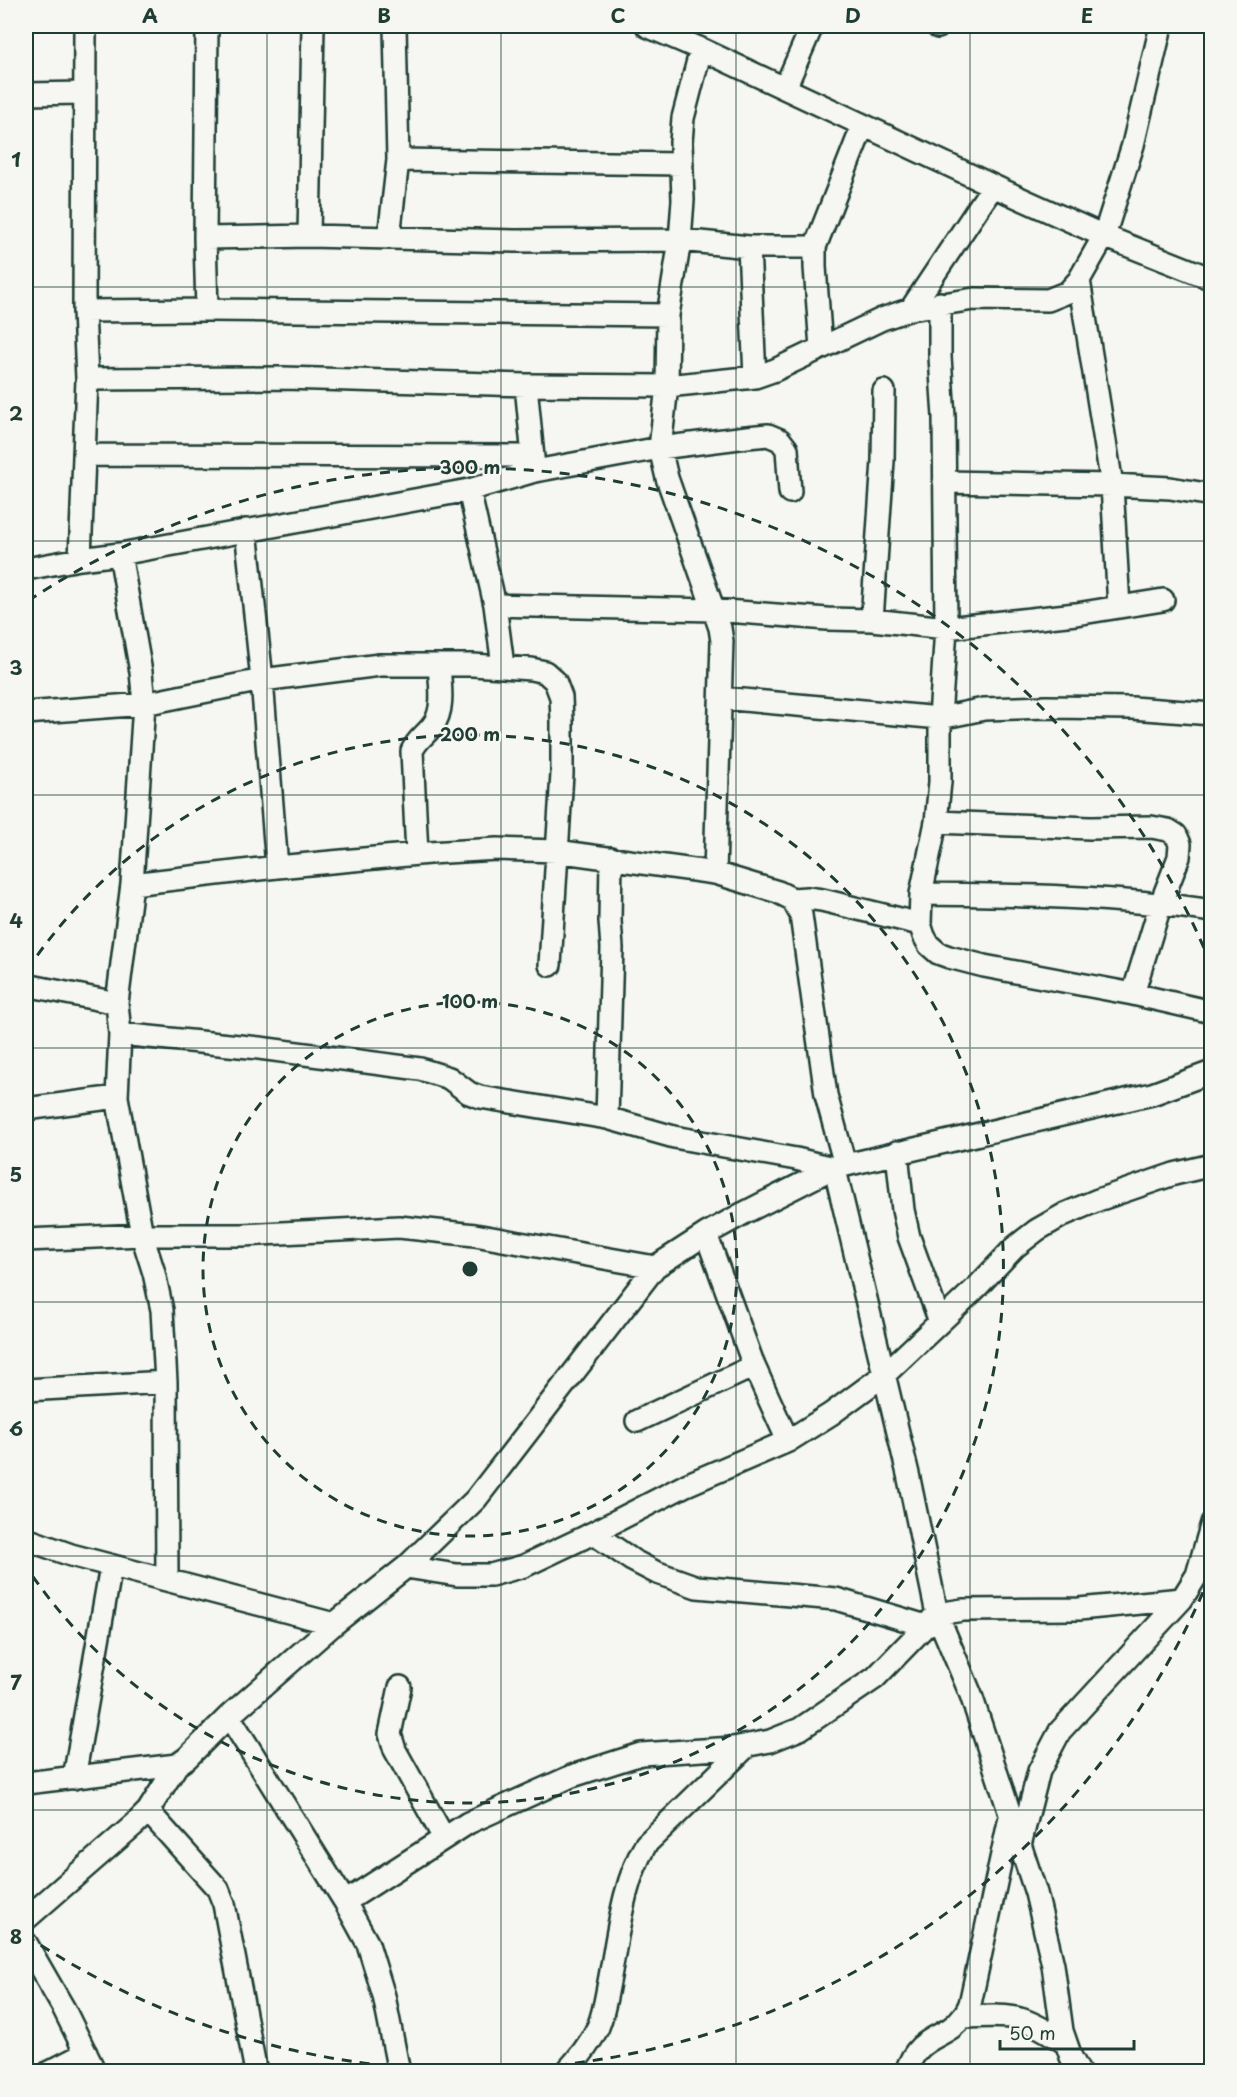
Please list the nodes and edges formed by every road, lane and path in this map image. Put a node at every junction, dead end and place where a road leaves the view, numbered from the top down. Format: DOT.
graph roads {
  1 [pos="85,26"];
  2 [pos="207,26"];
  3 [pos="313,26"];
  4 [pos="395,26"];
  5 [pos="647,26"];
  6 [pos="812,26"];
  7 [pos="1161,26"];
  8 [pos="701,49"];
  9 [pos="785,88"];
  10 [pos="83,93"];
  11 [pos="26,94"];
  12 [pos="862,125"];
  13 [pos="398,160"];
  14 [pos="682,164"];
  15 [pos="993,186"];
  16 [pos="309,236"];
  17 [pos="1104,236"];
  18 [pos="389,237"];
  19 [pos="206,238"];
  20 [pos="680,240"];
  21 [pos="816,246"];
  22 [pos="749,247"];
  23 [pos="1212,279"];
  24 [pos="1079,280"];
  25 [pos="940,303"];
  26 [pos="911,309"];
  27 [pos="207,310"];
  28 [pos="84,311"];
  29 [pos="668,315"];
  30 [pos="821,348"];
  31 [pos="755,377"];
  32 [pos="87,379"];
  33 [pos="526,385"];
  34 [pos="667,386"];
  35 [pos="884,391"];
  36 [pos="660,448"];
  37 [pos="85,455"];
  38 [pos="534,463"];
  39 [pos="944,482"];
  40 [pos="1112,485"];
  41 [pos="469,490"];
  42 [pos="790,492"];
  43 [pos="1212,495"];
  44 [pos="246,530"];
  45 [pos="120,554"];
  46 [pos="80,559"];
  47 [pos="26,569"];
  48 [pos="1163,600"];
  49 [pos="495,605"];
  50 [pos="1119,607"];
  51 [pos="713,610"];
  52 [pos="872,620"];
  53 [pos="946,628"];
  54 [pos="440,665"];
  55 [pos="503,666"];
  56 [pos="262,680"];
  57 [pos="721,698"];
  58 [pos="144,704"];
  59 [pos="26,713"];
  60 [pos="1212,714"];
  61 [pos="940,718"];
  62 [pos="936,822"];
  63 [pos="556,851"];
  64 [pos="417,854"];
  65 [pos="611,858"];
  66 [pos="277,867"];
  67 [pos="715,873"];
  68 [pos="132,884"];
  69 [pos="921,894"];
  70 [pos="792,899"];
  71 [pos="1161,903"];
  72 [pos="1212,911"];
  73 [pos="920,924"];
  74 [pos="550,965"];
  75 [pos="26,984"];
  76 [pos="1133,994"];
  77 [pos="117,1003"];
  78 [pos="1212,1012"];
  79 [pos="120,1034"];
  80 [pos="1212,1072"];
  81 [pos="117,1097"];
  82 [pos="26,1108"];
  83 [pos="608,1118"];
  84 [pos="897,1152"];
  85 [pos="1212,1165"];
  86 [pos="839,1166"];
  87 [pos="706,1234"];
  88 [pos="142,1235"];
  89 [pos="26,1240"];
  90 [pos="655,1267"];
  91 [pos="940,1322"];
  92 [pos="754,1366"];
  93 [pos="884,1375"];
  94 [pos="166,1382"];
  95 [pos="26,1390"];
  96 [pos="637,1421"];
  97 [pos="788,1441"];
  98 [pos="1212,1523"];
  99 [pos="592,1533"];
  100 [pos="26,1539"];
  101 [pos="1212,1554"];
  102 [pos="111,1566"];
  103 [pos="406,1567"];
  104 [pos="1197,1575"];
  105 [pos="167,1579"];
  106 [pos="1182,1599"];
  107 [pos="932,1620"];
  108 [pos="334,1624"];
  109 [pos="400,1687"];
  110 [pos="229,1716"];
  111 [pos="748,1745"];
  112 [pos="177,1765"];
  113 [pos="74,1778"];
  114 [pos="26,1783"];
  115 [pos="148,1811"];
  116 [pos="1010,1816"];
  117 [pos="444,1838"];
  118 [pos="1020,1845"];
  119 [pos="345,1902"];
  120 [pos="26,1918"];
  121 [pos="26,1943"];
  122 [pos="963,2018"];
  123 [pos="1066,2043"];
  124 [pos="90,2062"];
  125 [pos="49,2072"];
  126 [pos="256,2072"];
  127 [pos="399,2072"];
  128 [pos="566,2072"];
  129 [pos="906,2072"];
  130 [pos="1079,2072"];
  1 -- 10 [label="street"];
  2 -- 19 [label="street"];
  3 -- 16 [label="street"];
  4 -- 13 [label="street"];
  5 -- 8 [label="street"];
  6 -- 9 [label="street"];
  7 -- 17 [label="street"];
  8 -- 9 [label="street"];
  8 -- 14 [label="street"];
  9 -- 12 [label="street"];
  10 -- 11 [label="street"];
  10 -- 28 [label="street"];
  12 -- 15 [label="street"];
  12 -- 21 [label="street"];
  13 -- 14 [label="street"];
  13 -- 18 [label="street"];
  14 -- 20 [label="street"];
  15 -- 17 [label="street"];
  15 -- 26 [label="street"];
  16 -- 18 [label="street"];
  16 -- 19 [label="street"];
  17 -- 23 [label="street"];
  17 -- 24 [label="street"];
  18 -- 20 [label="street"];
  19 -- 27 [label="street"];
  20 -- 22 [label="street"];
  20 -- 29 [label="street"];
  21 -- 22 [label="street"];
  21 -- 30 [label="street"];
  22 -- 31 [label="street"];
  24 -- 25 [label="street"];
  24 -- 40 [label="street"];
  25 -- 26 [label="street"];
  25 -- 39 [label="street"];
  26 -- 30 [label="street"];
  27 -- 28 [label="street"];
  27 -- 29 [label="street"];
  28 -- 32 [label="street"];
  29 -- 34 [label="street"];
  30 -- 31 [label="street"];
  31 -- 34 [label="street"];
  32 -- 33 [label="street"];
  32 -- 37 [label="street"];
  33 -- 34 [label="street"];
  33 -- 38 [label="street"];
  34 -- 36 [label="street"];
  35 -- 52 [label="street"];
  36 -- 38 [label="street"];
  36 -- 42 [label="street"];
  36 -- 51 [label="street"];
  37 -- 38 [label="street"];
  37 -- 46 [label="street"];
  38 -- 41 [label="street"];
  39 -- 40 [label="street"];
  39 -- 53 [label="street"];
  40 -- 43 [label="street"];
  40 -- 50 [label="street"];
  41 -- 44 [label="street"];
  41 -- 49 [label="street"];
  44 -- 45 [label="street"];
  44 -- 56 [label="street"];
  45 -- 46 [label="street"];
  45 -- 58 [label="street"];
  46 -- 47 [label="street"];
  48 -- 50 [label="street"];
  49 -- 51 [label="street"];
  49 -- 55 [label="street"];
  50 -- 53 [label="street"];
  51 -- 52 [label="street"];
  51 -- 57 [label="street"];
  52 -- 53 [label="street"];
  53 -- 61 [label="street"];
  54 -- 55 [label="street"];
  54 -- 56 [label="street"];
  54 -- 64 [label="street"];
  55 -- 63 [label="street"];
  56 -- 58 [label="street"];
  56 -- 66 [label="street"];
  57 -- 61 [label="street"];
  57 -- 67 [label="street"];
  58 -- 59 [label="street"];
  58 -- 68 [label="street"];
  60 -- 61 [label="street"];
  61 -- 62 [label="street"];
  62 -- 69 [label="street"];
  62 -- 71 [label="street"];
  63 -- 64 [label="street"];
  63 -- 65 [label="street"];
  63 -- 74 [label="street"];
  64 -- 66 [label="street"];
  65 -- 67 [label="street"];
  65 -- 83 [label="street"];
  66 -- 68 [label="street"];
  67 -- 70 [label="street"];
  68 -- 77 [label="street"];
  69 -- 71 [label="street"];
  69 -- 73 [label="street"];
  70 -- 73 [label="street"];
  70 -- 86 [label="street"];
  71 -- 72 [label="street"];
  71 -- 76 [label="street"];
  73 -- 76 [label="street"];
  75 -- 77 [label="street"];
  76 -- 78 [label="street"];
  77 -- 79 [label="street"];
  79 -- 81 [label="street"];
  79 -- 83 [label="street"];
  80 -- 84 [label="street"];
  81 -- 82 [label="street"];
  81 -- 88 [label="street"];
  83 -- 86 [label="street"];
  84 -- 86 [label="street"];
  84 -- 91 [label="street"];
  85 -- 91 [label="street"];
  86 -- 87 [label="street"];
  86 -- 93 [label="street"];
  87 -- 90 [label="street"];
  87 -- 92 [label="street"];
  88 -- 89 [label="street"];
  88 -- 90 [label="street"];
  88 -- 94 [label="street"];
  90 -- 103 [label="street"];
  91 -- 93 [label="street"];
  92 -- 96 [label="street"];
  92 -- 97 [label="street"];
  93 -- 97 [label="street"];
  93 -- 107 [label="street"];
  94 -- 95 [label="street"];
  94 -- 105 [label="street"];
  97 -- 99 [label="street"];
  98 -- 104 [label="street"];
  99 -- 103 [label="street"];
  99 -- 107 [label="street"];
  100 -- 102 [label="street"];
  101 -- 104 [label="street"];
  102 -- 105 [label="street"];
  102 -- 113 [label="street"];
  103 -- 108 [label="street"];
  104 -- 106 [label="street"];
  105 -- 108 [label="street"];
  106 -- 107 [label="street"];
  106 -- 118 [label="street"];
  107 -- 111 [label="street"];
  107 -- 116 [label="street"];
  108 -- 110 [label="street"];
  109 -- 117 [label="street"];
  110 -- 112 [label="street"];
  110 -- 119 [label="street"];
  111 -- 117 [label="street"];
  111 -- 128 [label="street"];
  112 -- 113 [label="street"];
  112 -- 115 [label="street"];
  113 -- 114 [label="street"];
  115 -- 120 [label="street"];
  115 -- 126 [label="street"];
  116 -- 118 [label="street"];
  116 -- 122 [label="street"];
  117 -- 119 [label="street"];
  118 -- 123 [label="street"];
  119 -- 127 [label="street"];
  121 -- 124 [label="street"];
  122 -- 123 [label="street"];
  122 -- 129 [label="street"];
  123 -- 130 [label="street"];
  124 -- 125 [label="street"];
}
